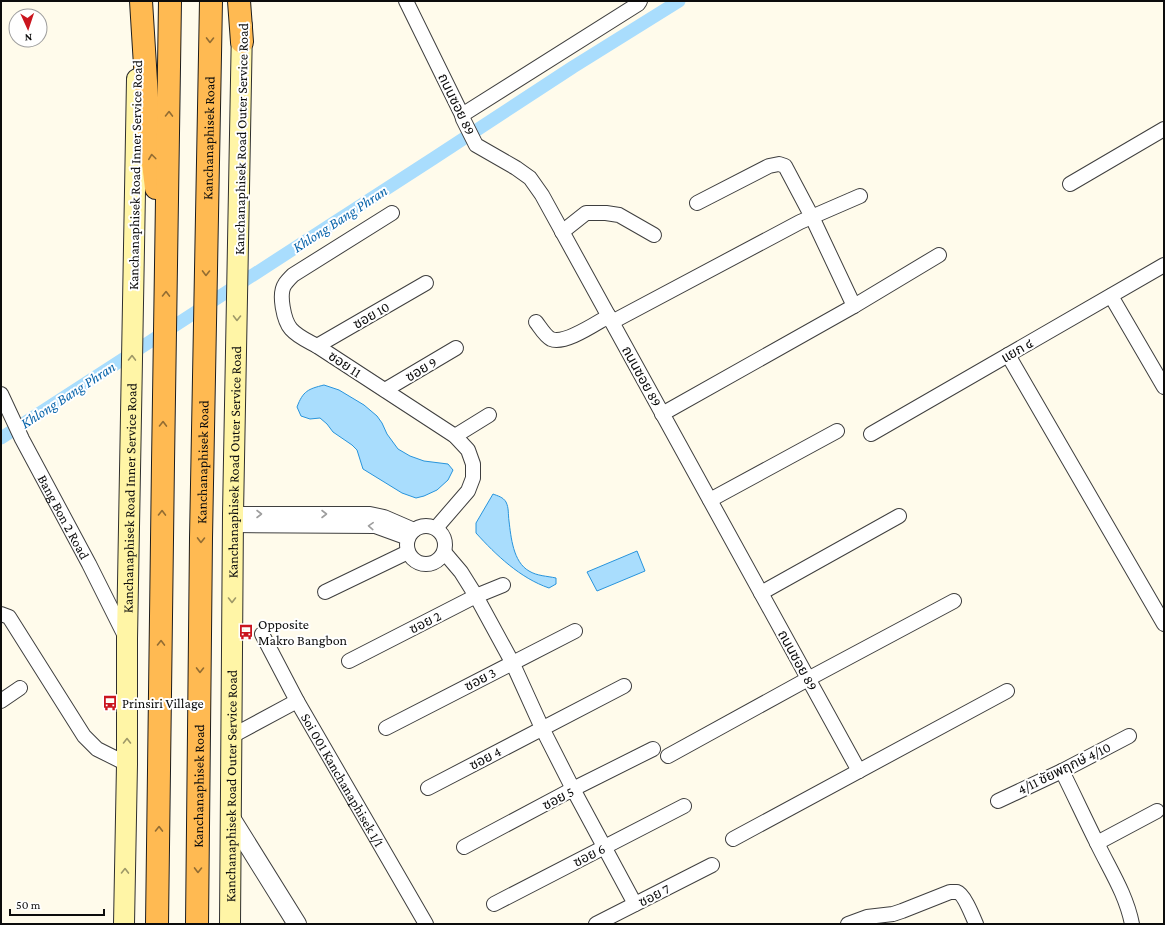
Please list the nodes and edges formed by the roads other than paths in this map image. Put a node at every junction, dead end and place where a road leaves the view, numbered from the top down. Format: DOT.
graph roads {
  1 [pos="137,1"];
  2 [pos="142,1"];
  3 [pos="170,1"];
  4 [pos="211,1"];
  5 [pos="239,1"];
  6 [pos="243,1"];
  7 [pos="406,1"];
  8 [pos="640,1"];
  9 [pos="242,42"];
  10 [pos="462,117"];
  11 [pos="1164,129"];
  12 [pos="1070,184"];
  13 [pos="860,196"];
  14 [pos="697,203"];
  15 [pos="392,213"];
  16 [pos="812,217"];
  17 [pos="562,232"];
  18 [pos="654,235"];
  19 [pos="939,255"];
  20 [pos="166,265"];
  21 [pos="1164,265"];
  22 [pos="426,283"];
  23 [pos="1111,296"];
  24 [pos="854,306"];
  25 [pos="610,319"];
  26 [pos="536,322"];
  27 [pos="318,346"];
  28 [pos="456,348"];
  29 [pos="1008,355"];
  30 [pos="1164,388"];
  31 [pos="385,390"];
  32 [pos="1,394"];
  33 [pos="662,414"];
  34 [pos="489,415"];
  35 [pos="837,432"];
  36 [pos="871,434"];
  37 [pos="455,436"];
  38 [pos="710,500"];
  39 [pos="900,516"];
  40 [pos="233,520"];
  41 [pos="436,528"];
  42 [pos="411,534"];
  43 [pos="408,552"];
  44 [pos="444,552"];
  45 [pos="503,585"];
  46 [pos="325,592"];
  47 [pos="760,593"];
  48 [pos="476,596"];
  49 [pos="954,601"];
  50 [pos="1,614"];
  51 [pos="1164,624"];
  52 [pos="575,631"];
  53 [pos="262,634"];
  54 [pos="127,639"];
  55 [pos="349,660"];
  56 [pos="512,662"];
  57 [pos="808,679"];
  58 [pos="624,686"];
  59 [pos="20,688"];
  60 [pos="1007,691"];
  61 [pos="1,701"];
  62 [pos="297,701"];
  63 [pos="386,728"];
  64 [pos="542,728"];
  65 [pos="232,736"];
  66 [pos="1129,736"];
  67 [pos="653,749"];
  68 [pos="668,756"];
  69 [pos="127,764"];
  70 [pos="1062,771"];
  71 [pos="859,772"];
  72 [pos="428,788"];
  73 [pos="573,789"];
  74 [pos="998,801"];
  75 [pos="684,806"];
  76 [pos="1157,811"];
  77 [pos="231,818"];
  78 [pos="733,839"];
  79 [pos="1097,843"];
  80 [pos="464,847"];
  81 [pos="604,847"];
  82 [pos="712,865"];
  83 [pos="494,904"];
  84 [pos="635,904"];
  85 [pos="124,924"];
  86 [pos="158,924"];
  87 [pos="197,924"];
  88 [pos="230,924"];
  89 [pos="296,924"];
  90 [pos="426,924"];
  91 [pos="596,924"];
  92 [pos="848,924"];
  93 [pos="976,924"];
  94 [pos="1132,924"];
  54 -- 1 [label="main road, Kanchanaphisek Road Inner Service Road, one-way"];
  20 -- 2 [label="highway, one-way"];
  20 -- 3 [label="highway, one-way"];
  4 -- 87 [label="highway, Kanchanaphisek Road, one-way"];
  5 -- 9 [label="highway"];
  6 -- 9 [label="main road, Kanchanaphisek Road Outer Service Road"];
  7 -- 10 [label="street, ถนนซอย 89"];
  8 -- 10 [label="street"];
  9 -- 40 [label="main road, Kanchanaphisek Road Outer Service Road, one-way"];
  10 -- 17 [label="street, ถนนซอย 89"];
  11 -- 12 [label="street"];
  13 -- 16 [label="street"];
  14 -- 16 [label="street"];
  15 -- 27 [label="street, ซอย 11"];
  16 -- 24 [label="street"];
  16 -- 25 [label="street"];
  17 -- 18 [label="street"];
  17 -- 25 [label="street, ถนนซอย 89"];
  19 -- 24 [label="street"];
  86 -- 20 [label="highway, one-way"];
  21 -- 23 [label="street, แยก ๔"];
  22 -- 27 [label="street, ซอย 10"];
  23 -- 29 [label="street, แยก ๔"];
  23 -- 30 [label="street"];
  24 -- 33 [label="street"];
  25 -- 26 [label="street"];
  25 -- 33 [label="street, ถนนซอย 89"];
  27 -- 31 [label="street, ซอย 11"];
  28 -- 31 [label="street, ซอย 9"];
  29 -- 36 [label="street, แยก ๔"];
  29 -- 51 [label="street"];
  31 -- 37 [label="street, ซอย 11"];
  32 -- 54 [label="street, Bang Bon 2 Road"];
  33 -- 38 [label="street, ถนนซอย 89"];
  34 -- 37 [label="street"];
  35 -- 38 [label="street"];
  37 -- 41 [label="street, ซอย 11"];
  38 -- 47 [label="street, ถนนซอย 89"];
  39 -- 47 [label="street"];
  40 -- 42 [label="street"];
  40 -- 65 [label="main road, Kanchanaphisek Road Outer Service Road, one-way"];
  41 -- 42 [label="street"];
  41 -- 44 [label="street"];
  42 -- 43 [label="street"];
  43 -- 44 [label="street"];
  43 -- 46 [label="street"];
  44 -- 48 [label="street"];
  45 -- 48 [label="street, ซอย 2"];
  47 -- 57 [label="street, ถนนซอย 89"];
  48 -- 55 [label="street, ซอย 2"];
  48 -- 56 [label="street"];
  49 -- 57 [label="street"];
  50 -- 69 [label="street"];
  52 -- 56 [label="street, ซอย 3"];
  53 -- 62 [label="street"];
  69 -- 54 [label="main road, Kanchanaphisek Road Inner Service Road, one-way"];
  56 -- 63 [label="street, ซอย 3"];
  56 -- 64 [label="street"];
  57 -- 68 [label="street"];
  57 -- 71 [label="street, ถนนซอย 89"];
  58 -- 64 [label="street, ซอย 4"];
  59 -- 61 [label="street"];
  60 -- 71 [label="street"];
  62 -- 65 [label="street, Soi 001 Kanchanaphisek 1/1"];
  62 -- 90 [label="street, Soi 001 Kanchanaphisek 1/1"];
  64 -- 72 [label="street, ซอย 4"];
  64 -- 73 [label="street"];
  65 -- 77 [label="main road, Kanchanaphisek Road Outer Service Road"];
  66 -- 70 [label="street, 4/11 ชัยพฤกษ์ 4/10"];
  67 -- 73 [label="street, ซอย 5"];
  85 -- 69 [label="main road, Kanchanaphisek Road Inner Service Road, one-way"];
  70 -- 74 [label="street, 4/11 ชัยพฤกษ์ 4/10"];
  70 -- 79 [label="street"];
  71 -- 78 [label="street"];
  73 -- 80 [label="street, ซอย 5"];
  73 -- 81 [label="street"];
  75 -- 81 [label="street, ซอย 6"];
  76 -- 79 [label="street"];
  77 -- 88 [label="main road, Kanchanaphisek Road Outer Service Road"];
  77 -- 89 [label="street"];
  79 -- 94 [label="street"];
  81 -- 83 [label="street, ซอย 6"];
  81 -- 84 [label="street"];
  82 -- 84 [label="street, ซอย 7"];
  84 -- 91 [label="street, ซอย 7"];
  92 -- 93 [label="street"];
}
